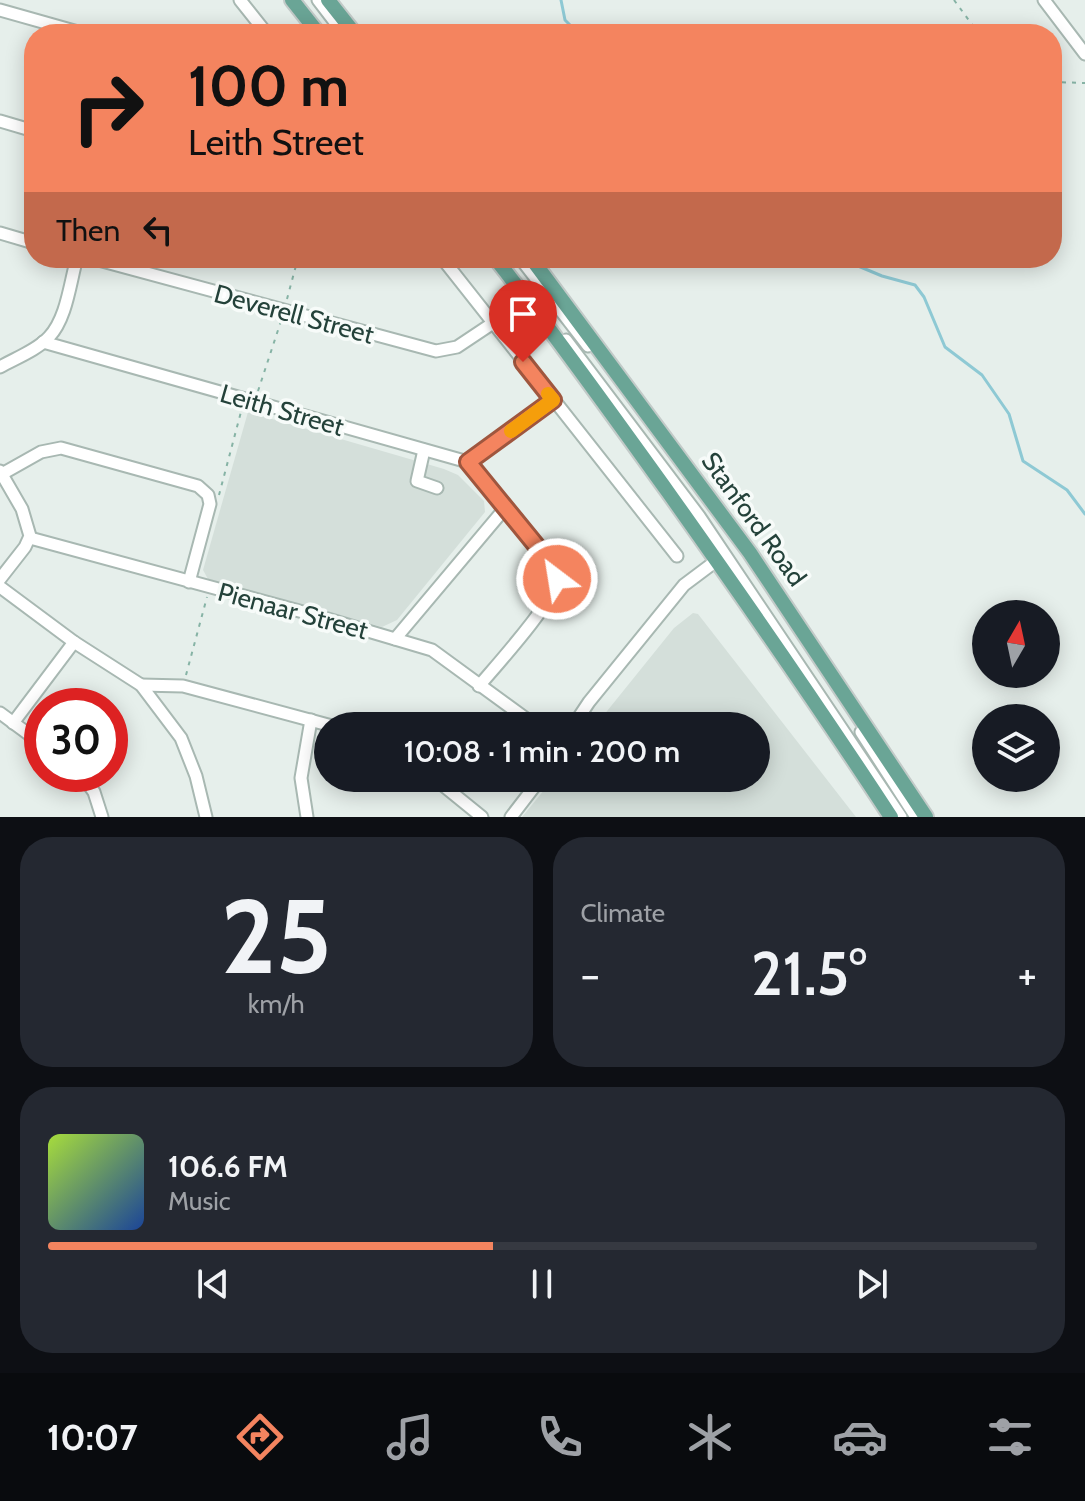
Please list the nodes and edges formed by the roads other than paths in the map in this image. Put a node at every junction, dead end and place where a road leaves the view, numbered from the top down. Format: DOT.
graph roads {
  1 [pos="240,0"];
  2 [pos="292,0"];
  3 [pos="300,0"];
  4 [pos="318,0"];
  5 [pos="328,0"];
  6 [pos="1044,0"];
  7 [pos="0,10"];
  8 [pos="50,24"];
  9 [pos="259,24"];
  10 [pos="311,24"];
  11 [pos="319,24"];
  12 [pos="336,24"];
  13 [pos="347,24"];
  14 [pos="1085,54"];
  15 [pos="0,121"];
  16 [pos="24,128"];
  17 [pos="0,233"];
  18 [pos="24,240"];
  19 [pos="74,268"];
  20 [pos="127,268"];
  21 [pos="450,268"];
  22 [pos="503,268"];
  23 [pos="510,268"];
  24 [pos="528,268"];
  25 [pos="538,268"];
  26 [pos="493,323"];
  27 [pos="43,342"];
  28 [pos="0,367"];
  29 [pos="553,400"];
  30 [pos="424,450"];
  31 [pos="468,462"];
  32 [pos="2,477"];
  33 [pos="437,488"];
  34 [pos="506,507"];
  35 [pos="30,538"];
  36 [pos="677,556"];
  37 [pos="716,561"];
  38 [pos="0,579"];
  39 [pos="189,582"];
  40 [pos="0,587"];
  41 [pos="395,639"];
  42 [pos="74,642"];
  43 [pos="141,685"];
  44 [pos="479,686"];
  45 [pos="516,712"];
  46 [pos="582,712"];
  47 [pos="0,713"];
  48 [pos="311,720"];
  49 [pos="314,721"];
  50 [pos="13,723"];
  51 [pos="24,731"];
  52 [pos="94,792"];
  53 [pos="451,792"];
  54 [pos="530,792"];
  55 [pos="102,817"];
  56 [pos="206,817"];
  57 [pos="307,817"];
  58 [pos="482,817"];
  59 [pos="511,817"];
  60 [pos="891,817"];
  61 [pos="901,817"];
  62 [pos="916,817"];
  63 [pos="926,817"];
  1 -- 9 [label="street"];
  2 -- 10 [label="main road"];
  3 -- 11 [label="street"];
  4 -- 12 [label="street"];
  5 -- 13 [label="main road"];
  6 -- 14 [label="street"];
  7 -- 8 [label="street"];
  15 -- 16 [label="street"];
  17 -- 18 [label="street"];
  19 -- 27 [label="street"];
  20 -- 26 [label="street, Deverell Street"];
  21 -- 26 [label="street"];
  22 -- 37 [label="main road, Stanford Road"];
  23 -- 61 [label="street"];
  24 -- 62 [label="street"];
  25 -- 63 [label="main road, Stanford Road"];
  26 -- 29 [label="street"];
  27 -- 28 [label="street"];
  27 -- 30 [label="street, Leith Street"];
  29 -- 31 [label="street"];
  29 -- 36 [label="street"];
  30 -- 31 [label="street, Leith Street"];
  30 -- 33 [label="street"];
  31 -- 34 [label="street"];
  32 -- 35 [label="street"];
  32 -- 39 [label="street"];
  34 -- 41 [label="street"];
  34 -- 44 [label="street"];
  35 -- 38 [label="street"];
  35 -- 39 [label="street, Pienaar Street"];
  37 -- 46 [label="street"];
  37 -- 60 [label="main road, Stanford Road"];
  39 -- 41 [label="street, Pienaar Street"];
  40 -- 42 [label="street"];
  41 -- 44 [label="street, Pienaar Street"];
  42 -- 43 [label="street"];
  42 -- 50 [label="street"];
  43 -- 48 [label="street"];
  43 -- 56 [label="street"];
  44 -- 45 [label="street, Pienaar Street"];
  47 -- 50 [label="street"];
  48 -- 49 [label="street"];
  48 -- 57 [label="street"];
  50 -- 51 [label="street"];
  52 -- 55 [label="street"];
  53 -- 58 [label="street"];
  54 -- 59 [label="street"];
}
